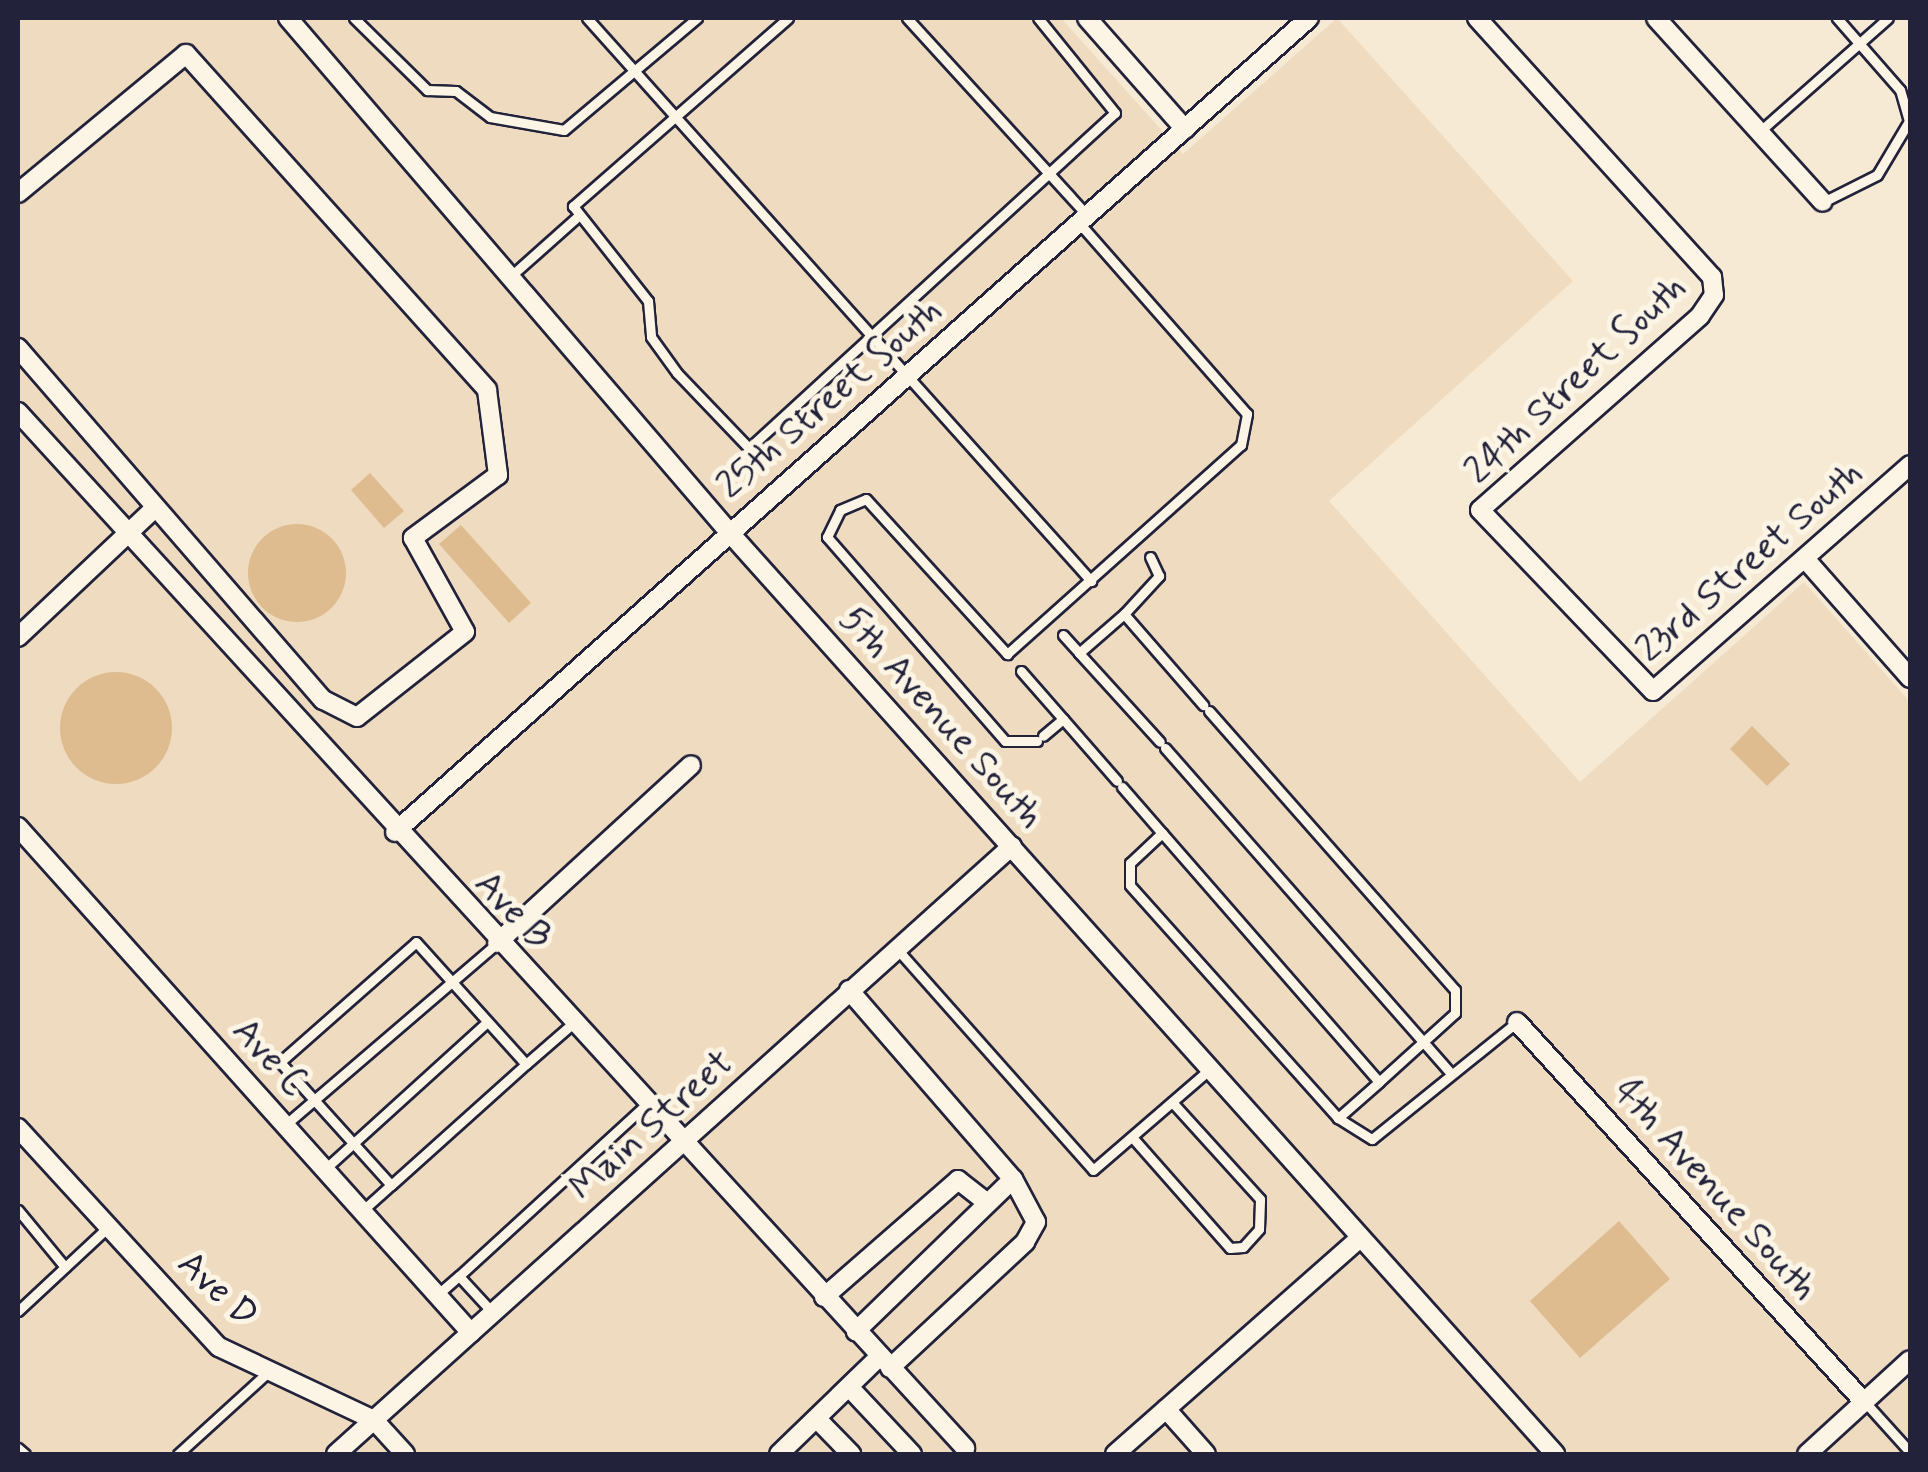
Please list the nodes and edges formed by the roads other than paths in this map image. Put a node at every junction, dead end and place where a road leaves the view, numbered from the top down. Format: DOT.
graph roads {
  1 [pos="288,18"];
  2 [pos="354,18"];
  3 [pos="587,18"];
  4 [pos="697,18"];
  5 [pos="788,18"];
  6 [pos="907,18"];
  7 [pos="1038,18"];
  8 [pos="1087,18"];
  9 [pos="1477,18"];
  10 [pos="1656,18"];
  11 [pos="1836,18"];
  12 [pos="1888,18"];
  13 [pos="1298,21"];
  14 [pos="1860,43"];
  15 [pos="638,72"];
  16 [pos="678,116"];
  17 [pos="1185,129"];
  18 [pos="1759,132"];
  19 [pos="1049,174"];
  20 [pos="18,192"];
  21 [pos="1822,202"];
  22 [pos="577,217"];
  23 [pos="1083,219"];
  24 [pos="512,275"];
  25 [pos="876,336"];
  26 [pos="18,348"];
  27 [pos="909,373"];
  28 [pos="18,412"];
  29 [pos="1910,466"];
  30 [pos="154,509"];
  31 [pos="729,532"];
  32 [pos="129,536"];
  33 [pos="1137,540"];
  34 [pos="1807,561"];
  35 [pos="1092,581"];
  36 [pos="1124,614"];
  37 [pos="1047,619"];
  38 [pos="18,636"];
  39 [pos="1079,652"];
  40 [pos="1006,654"];
  41 [pos="1907,666"];
  42 [pos="1634,672"];
  43 [pos="1062,719"];
  44 [pos="691,765"];
  45 [pos="18,827"];
  46 [pos="395,832"];
  47 [pos="1162,832"];
  48 [pos="1012,846"];
  49 [pos="498,943"];
  50 [pos="898,949"];
  51 [pos="448,980"];
  52 [pos="849,990"];
  53 [pos="486,1022"];
  54 [pos="1517,1022"];
  55 [pos="572,1024"];
  56 [pos="1423,1043"];
  57 [pos="526,1064"];
  58 [pos="1209,1070"];
  59 [pos="1451,1074"];
  60 [pos="1379,1082"];
  61 [pos="313,1099"];
  62 [pos="1172,1102"];
  63 [pos="647,1104"];
  64 [pos="1338,1118"];
  65 [pos="284,1124"];
  66 [pos="18,1128"];
  67 [pos="1132,1137"];
  68 [pos="682,1142"];
  69 [pos="353,1144"];
  70 [pos="325,1170"];
  71 [pos="1014,1179"];
  72 [pos="390,1185"];
  73 [pos="986,1203"];
  74 [pos="18,1210"];
  75 [pos="362,1211"];
  76 [pos="108,1227"];
  77 [pos="1360,1238"];
  78 [pos="65,1267"];
  79 [pos="459,1276"];
  80 [pos="437,1295"];
  81 [pos="824,1297"];
  82 [pos="18,1311"];
  83 [pos="493,1313"];
  84 [pos="856,1330"];
  85 [pos="471,1333"];
  86 [pos="1910,1360"];
  87 [pos="885,1362"];
  88 [pos="269,1371"];
  89 [pos="850,1387"];
  90 [pos="1864,1402"];
  91 [pos="1166,1409"];
  92 [pos="817,1419"];
  93 [pos="374,1420"];
  94 [pos="18,1448"];
  95 [pos="965,1448"];
  96 [pos="1910,1452"];
  97 [pos="785,1453"];
  98 [pos="24,1454"];
  99 [pos="178,1454"];
  100 [pos="336,1454"];
  101 [pos="405,1454"];
  102 [pos="850,1454"];
  103 [pos="912,1454"];
  104 [pos="1115,1454"];
  105 [pos="1206,1454"];
  106 [pos="1555,1454"];
  107 [pos="1807,1454"];
  1 -- 24 [label="street, 5th Avenue South"];
  2 -- 15 [label="lane"];
  3 -- 15 [label="lane"];
  4 -- 15 [label="lane"];
  5 -- 16 [label="lane"];
  6 -- 19 [label="lane"];
  7 -- 19 [label="lane"];
  8 -- 17 [label="street"];
  9 -- 42 [label="street, 24th Street South"];
  10 -- 18 [label="street"];
  11 -- 14 [label="lane"];
  12 -- 14 [label="lane"];
  13 -- 17 [label="street, 25th Street South"];
  14 -- 18 [label="lane"];
  14 -- 21 [label="lane"];
  15 -- 16 [label="lane"];
  16 -- 22 [label="lane"];
  16 -- 25 [label="lane"];
  17 -- 23 [label="street, 25th Street South"];
  18 -- 21 [label="street"];
  19 -- 23 [label="lane"];
  19 -- 25 [label="lane"];
  20 -- 30 [label="street"];
  22 -- 24 [label="lane"];
  22 -- 25 [label="lane"];
  23 -- 27 [label="street, 25th Street South"];
  23 -- 33 [label="lane"];
  24 -- 31 [label="street, 5th Avenue South"];
  25 -- 27 [label="lane"];
  26 -- 30 [label="street"];
  27 -- 31 [label="street, 25th Street South"];
  27 -- 35 [label="lane"];
  28 -- 32 [label="street, Ave B"];
  29 -- 34 [label="street, 23rd Street South"];
  30 -- 32 [label="street"];
  31 -- 46 [label="street, 25th Street South"];
  31 -- 48 [label="street, 5th Avenue South"];
  32 -- 38 [label="street"];
  32 -- 46 [label="street, Ave B"];
  33 -- 35 [label="lane"];
  33 -- 36 [label="lane"];
  34 -- 41 [label="street"];
  34 -- 42 [label="street, 23rd Street South"];
  35 -- 37 [label="lane"];
  36 -- 39 [label="lane"];
  36 -- 56 [label="lane"];
  37 -- 39 [label="lane"];
  37 -- 40 [label="lane"];
  39 -- 56 [label="lane"];
  40 -- 43 [label="lane"];
  40 -- 43 [label="lane"];
  43 -- 47 [label="lane"];
  44 -- 49 [label="street"];
  45 -- 65 [label="street, Ave C"];
  46 -- 49 [label="street, Ave B"];
  47 -- 60 [label="lane"];
  47 -- 64 [label="lane"];
  48 -- 50 [label="street, Main Street"];
  48 -- 58 [label="street, 5th Avenue South"];
  49 -- 51 [label="lane"];
  49 -- 55 [label="street, Ave B"];
  50 -- 52 [label="street, Main Street"];
  50 -- 67 [label="lane"];
  51 -- 53 [label="lane"];
  51 -- 61 [label="lane"];
  51 -- 61 [label="lane"];
  52 -- 68 [label="street, Main Street"];
  52 -- 71 [label="street"];
  53 -- 57 [label="lane"];
  53 -- 69 [label="lane"];
  54 -- 59 [label="lane"];
  54 -- 90 [label="street, 4th Avenue South"];
  55 -- 57 [label="lane"];
  55 -- 63 [label="street, Ave B"];
  56 -- 59 [label="lane"];
  56 -- 60 [label="lane"];
  57 -- 72 [label="lane"];
  58 -- 62 [label="lane"];
  58 -- 77 [label="street, 5th Avenue South"];
  59 -- 64 [label="lane"];
  60 -- 64 [label="lane"];
  61 -- 65 [label="lane"];
  61 -- 69 [label="lane"];
  62 -- 67 [label="lane"];
  62 -- 67 [label="lane"];
  63 -- 68 [label="street, Ave B"];
  63 -- 79 [label="lane"];
  65 -- 70 [label="street, Ave C"];
  66 -- 76 [label="street, Ave D"];
  68 -- 81 [label="street, Ave B"];
  68 -- 83 [label="street, Main Street"];
  69 -- 70 [label="lane"];
  69 -- 72 [label="lane"];
  70 -- 75 [label="street, Ave C"];
  71 -- 73 [label="street"];
  71 -- 87 [label="street"];
  72 -- 75 [label="lane"];
  73 -- 81 [label="street"];
  73 -- 84 [label="street"];
  74 -- 78 [label="lane"];
  75 -- 80 [label="street, Ave C"];
  76 -- 78 [label="lane"];
  76 -- 88 [label="street, Ave D"];
  77 -- 91 [label="street"];
  77 -- 106 [label="street, 5th Avenue South"];
  78 -- 82 [label="lane"];
  79 -- 80 [label="lane"];
  79 -- 83 [label="lane"];
  80 -- 85 [label="street, Ave C"];
  81 -- 84 [label="street, Ave B"];
  83 -- 85 [label="street, Main Street"];
  84 -- 87 [label="street, Ave B"];
  85 -- 93 [label="street, Main Street"];
  86 -- 90 [label="street"];
  87 -- 89 [label="street"];
  87 -- 95 [label="street, Ave B"];
  88 -- 93 [label="street, Ave D"];
  88 -- 99 [label="lane"];
  89 -- 92 [label="street"];
  89 -- 103 [label="street"];
  90 -- 96 [label="lane"];
  90 -- 107 [label="street"];
  91 -- 104 [label="street"];
  91 -- 105 [label="street"];
  92 -- 97 [label="street"];
  92 -- 102 [label="street"];
  93 -- 100 [label="street, Main Street"];
  93 -- 101 [label="street, Ave D"];
  94 -- 98 [label="lane"];
}
